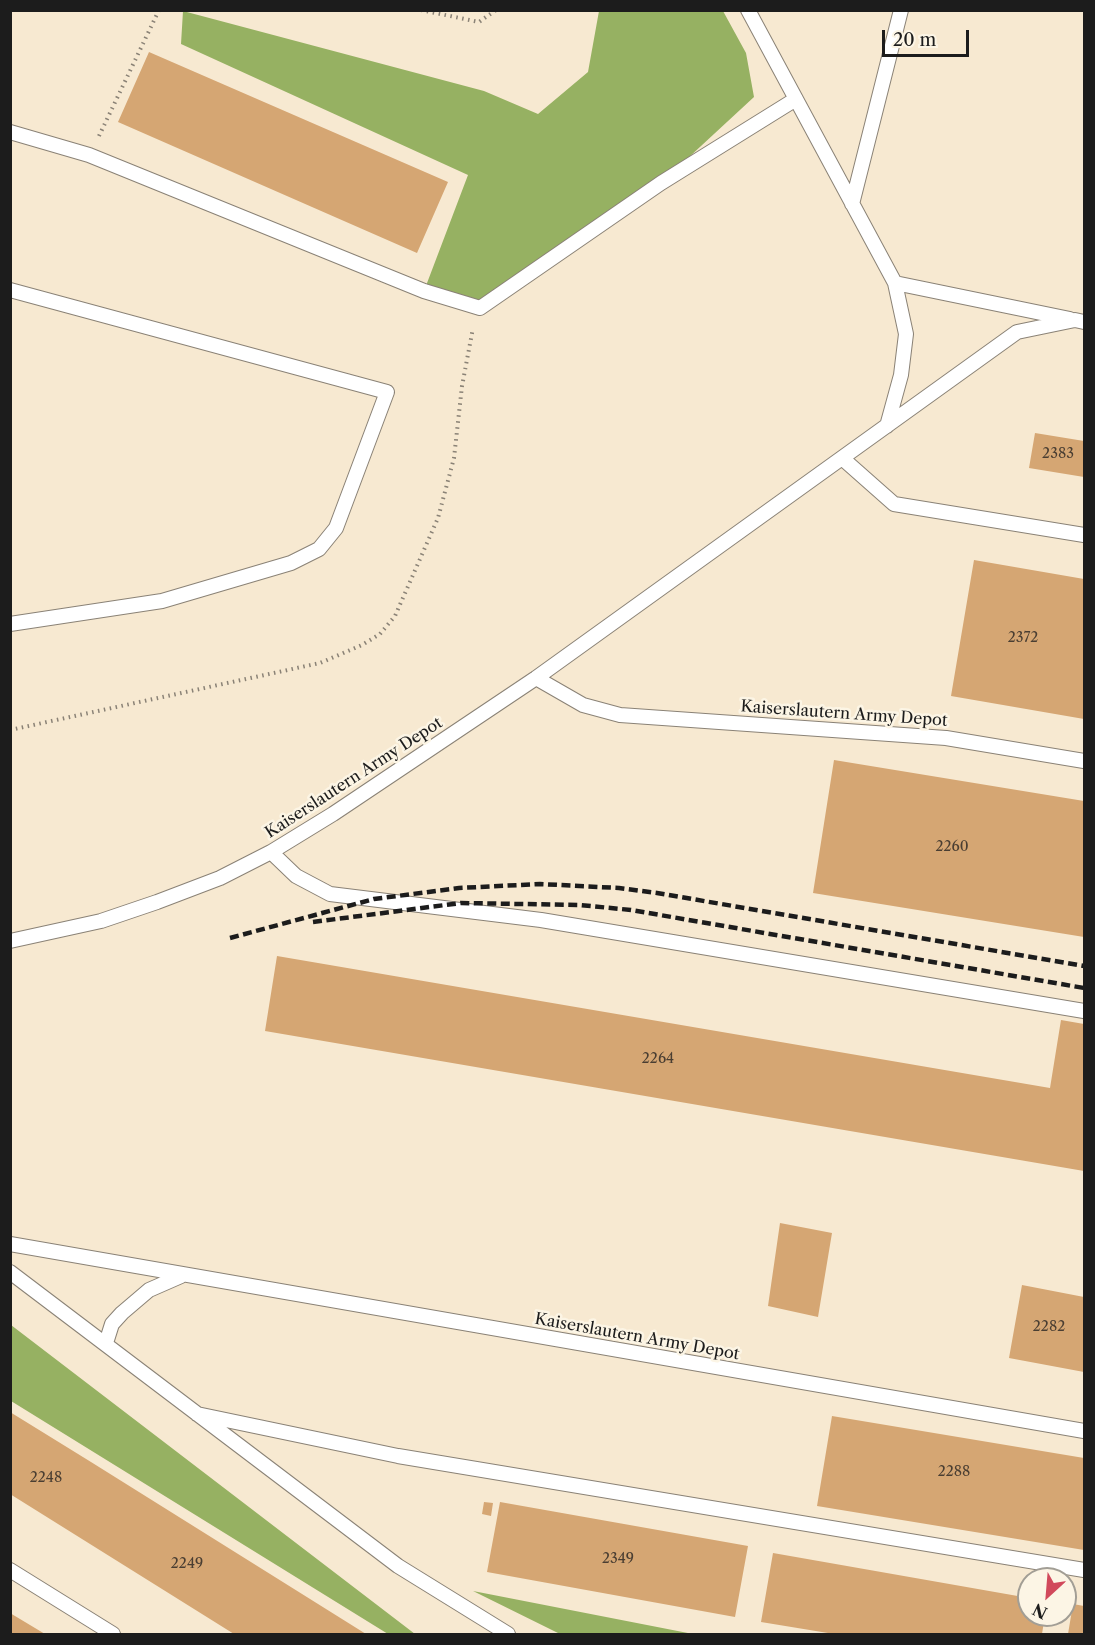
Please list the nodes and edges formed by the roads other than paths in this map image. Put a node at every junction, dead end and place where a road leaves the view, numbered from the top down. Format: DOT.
graph roads {
  1 [pos="748,10"];
  2 [pos="901,10"];
  3 [pos="796,99"];
  4 [pos="10,132"];
  5 [pos="852,204"];
  6 [pos="895,283"];
  7 [pos="10,290"];
  8 [pos="1079,321"];
  9 [pos="887,426"];
  10 [pos="842,458"];
  11 [pos="1084,535"];
  12 [pos="10,624"];
  13 [pos="536,678"];
  14 [pos="1084,761"];
  15 [pos="271,852"];
  16 [pos="10,941"];
  17 [pos="1084,1011"];
  18 [pos="10,1244"];
  19 [pos="10,1272"];
  20 [pos="184,1275"];
  21 [pos="106,1343"];
  22 [pos="197,1414"];
  23 [pos="1084,1431"];
  24 [pos="10,1570"];
  25 [pos="1084,1570"];
  26 [pos="112,1635"];
  27 [pos="508,1635"];
  1 -- 3 [label="lane"];
  2 -- 5 [label="lane"];
  3 -- 4 [label="lane"];
  3 -- 5 [label="lane"];
  5 -- 6 [label="lane"];
  6 -- 8 [label="lane"];
  6 -- 9 [label="lane"];
  7 -- 12 [label="lane"];
  8 -- 9 [label="lane, Kaiserslautern Army Depot"];
  9 -- 10 [label="lane, Kaiserslautern Army Depot"];
  10 -- 11 [label="lane"];
  10 -- 13 [label="lane, Kaiserslautern Army Depot"];
  13 -- 14 [label="lane, Kaiserslautern Army Depot"];
  13 -- 15 [label="lane, Kaiserslautern Army Depot"];
  15 -- 16 [label="lane, Kaiserslautern Army Depot"];
  15 -- 17 [label="lane"];
  18 -- 20 [label="lane, Kaiserslautern Army Depot"];
  19 -- 21 [label="lane"];
  20 -- 21 [label="lane"];
  20 -- 23 [label="lane, Kaiserslautern Army Depot"];
  21 -- 22 [label="lane"];
  22 -- 25 [label="lane"];
  22 -- 27 [label="lane"];
  24 -- 26 [label="lane"];
}
